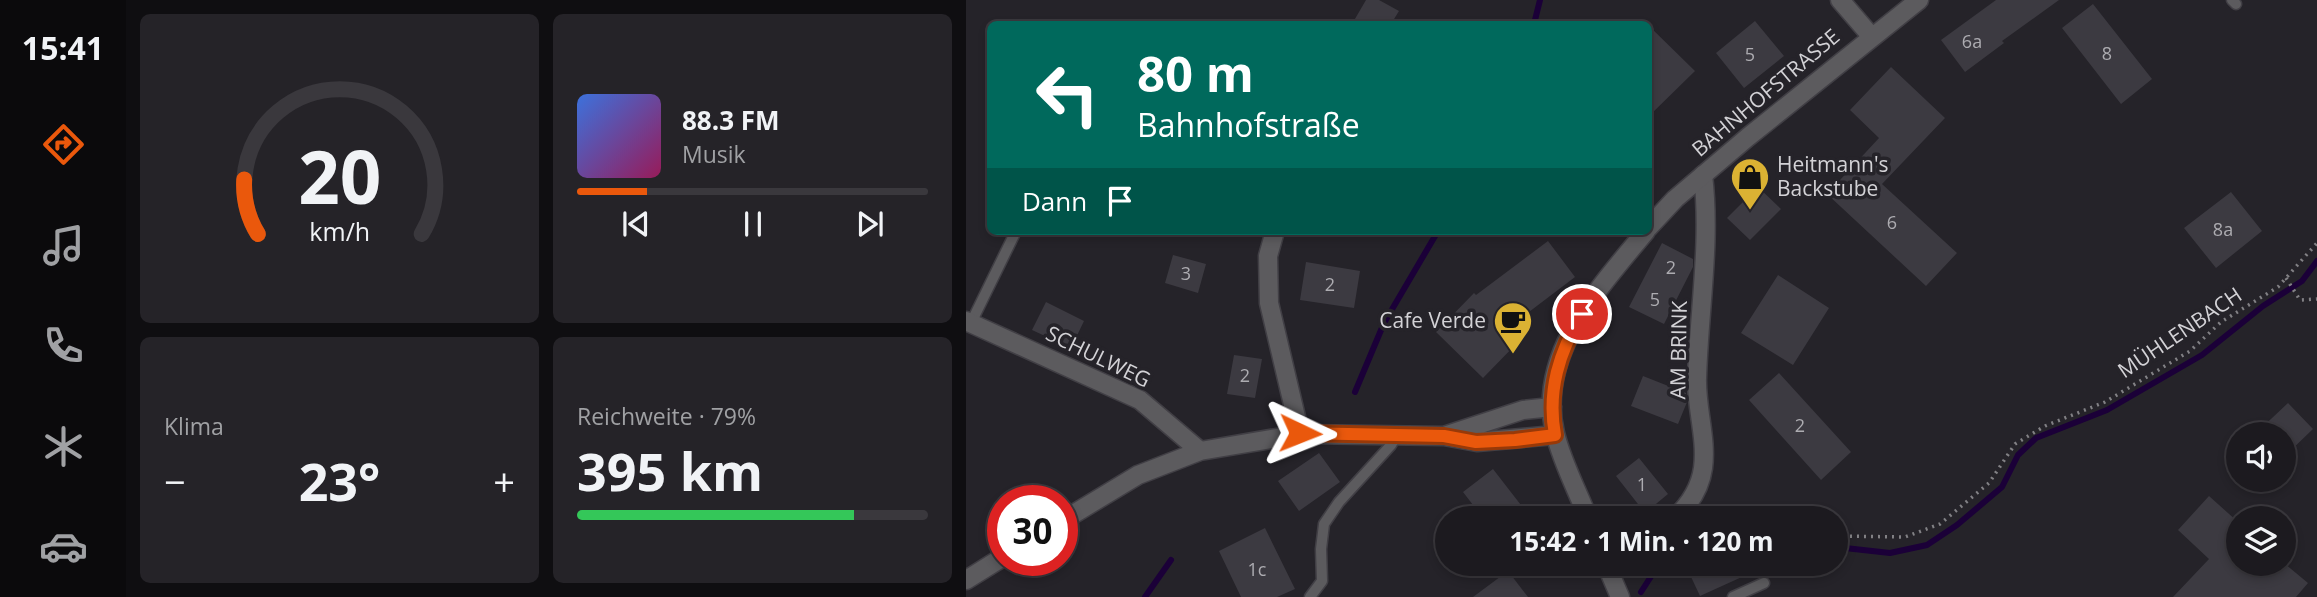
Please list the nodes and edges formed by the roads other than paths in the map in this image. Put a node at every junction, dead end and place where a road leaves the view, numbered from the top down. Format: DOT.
graph roads {
  1 [pos="1840,0"];
  2 [pos="1919,0"];
  3 [pos="1871,36"];
  4 [pos="1703,175"];
  5 [pos="1652,224"];
  6 [pos="1014,235"];
  7 [pos="1274,235"];
  8 [pos="1643,235"];
  9 [pos="969,322"];
  10 [pos="1552,407"];
  11 [pos="1300,433"];
  12 [pos="1397,435"];
  13 [pos="1555,435"];
  14 [pos="1444,436"];
  15 [pos="1200,451"];
  16 [pos="1583,506"];
  17 [pos="1685,506"];
  18 [pos="1078,511"];
  19 [pos="987,567"];
  20 [pos="1614,576"];
  21 [pos="966,579"];
  22 [pos="1764,583"];
  23 [pos="1310,597"];
  24 [pos="1620,597"];
  25 [pos="1732,597"];
  1 -- 3 [label="street"];
  2 -- 3 [label="street, BAHNHOFSTRASSE"];
  3 -- 4 [label="street, BAHNHOFSTRASSE"];
  4 -- 5 [label="street, BAHNHOFSTRASSE"];
  4 -- 17 [label="street, AM BRINK"];
  6 -- 9 [label="lane"];
  7 -- 11 [label="street"];
  8 -- 10 [label="street, BAHNHOFSTRASSE"];
  9 -- 15 [label="street, SCHULWEG"];
  10 -- 13 [label="street, BAHNHOFSTRASSE"];
  10 -- 14 [label="street"];
  11 -- 12 [label="street"];
  11 -- 15 [label="street"];
  12 -- 14 [label="street"];
  12 -- 23 [label="lane"];
  13 -- 14 [label="street"];
  13 -- 16 [label="street, BAHNHOFSTRASSE"];
  15 -- 18 [label="street"];
  19 -- 21 [label="street"];
  20 -- 24 [label="street"];
  22 -- 25 [label="lane"];
}
